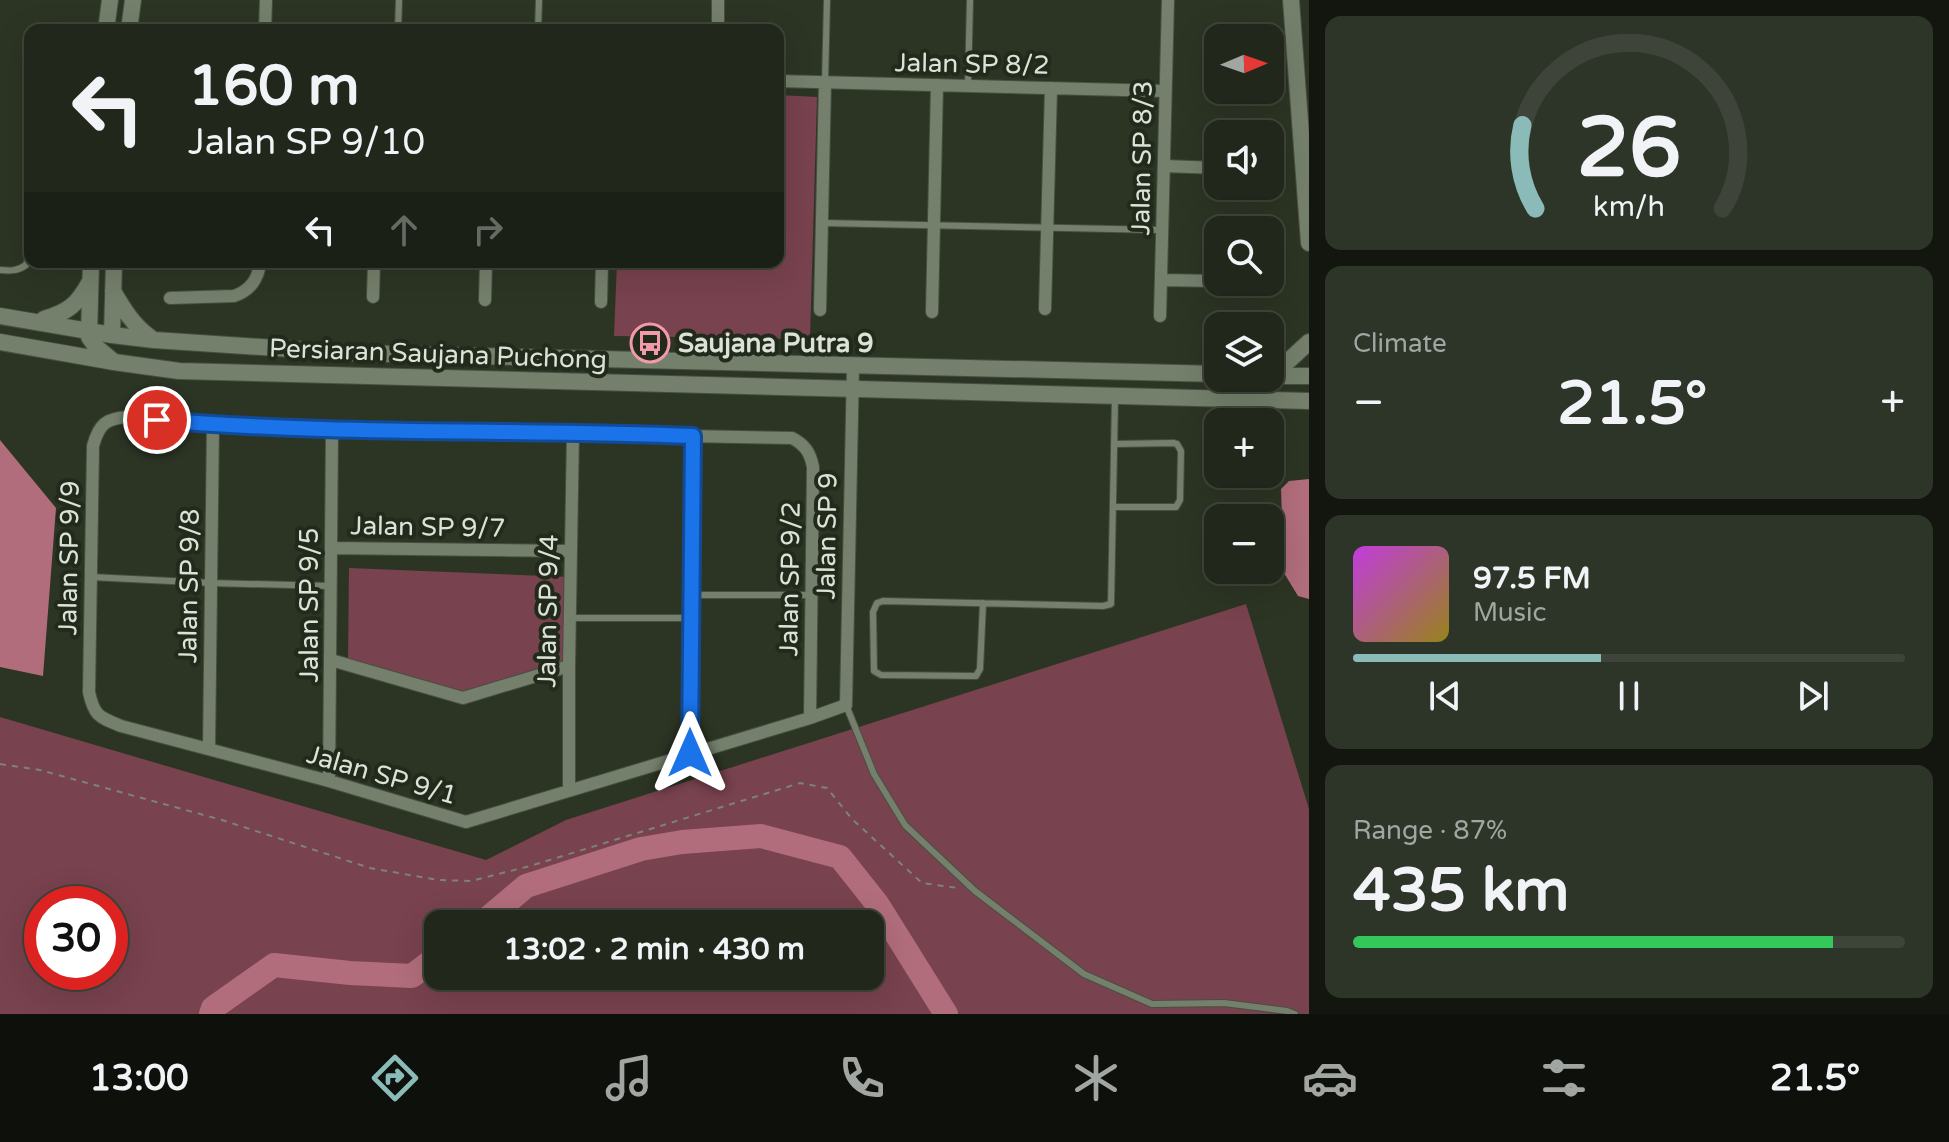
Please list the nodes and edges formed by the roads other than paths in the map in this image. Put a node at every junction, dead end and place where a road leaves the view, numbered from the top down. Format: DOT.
graph roads {
  1 [pos="110,0"];
  2 [pos="133,0"];
  3 [pos="266,0"];
  4 [pos="399,0"];
  5 [pos="539,0"];
  6 [pos="718,0"];
  7 [pos="827,0"];
  8 [pos="970,0"];
  9 [pos="1168,0"];
  10 [pos="1291,0"];
  11 [pos="107,24"];
  12 [pos="130,24"];
  13 [pos="265,24"];
  14 [pos="398,24"];
  15 [pos="538,24"];
  16 [pos="718,24"];
  17 [pos="784,81"];
  18 [pos="825,83"];
  19 [pos="937,85"];
  20 [pos="968,86"];
  21 [pos="1051,88"];
  22 [pos="1165,91"];
  23 [pos="1164,166"];
  24 [pos="1204,167"];
  25 [pos="822,223"];
  26 [pos="934,225"];
  27 [pos="1048,227"];
  28 [pos="1162,230"];
  29 [pos="1309,243"];
  30 [pos="24,266"];
  31 [pos="91,268"];
  32 [pos="114,268"];
  33 [pos="260,268"];
  34 [pos="374,268"];
  35 [pos="486,268"];
  36 [pos="602,268"];
  37 [pos="0,270"];
  38 [pos="1161,280"];
  39 [pos="90,281"];
  40 [pos="1204,281"];
  41 [pos="112,290"];
  42 [pos="373,297"];
  43 [pos="170,298"];
  44 [pos="485,300"];
  45 [pos="601,302"];
  46 [pos="1045,309"];
  47 [pos="820,310"];
  48 [pos="932,312"];
  49 [pos="0,316"];
  50 [pos="1160,316"];
  51 [pos="39,321"];
  52 [pos="88,331"];
  53 [pos="112,335"];
  54 [pos="154,340"];
  55 [pos="0,342"];
  56 [pos="1309,342"];
  57 [pos="96,347"];
  58 [pos="64,354"];
  59 [pos="114,362"];
  60 [pos="1284,365"];
  61 [pos="853,367"];
  62 [pos="1204,374"];
  63 [pos="1284,374"];
  64 [pos="1309,376"];
  65 [pos="852,390"];
  66 [pos="1115,397"];
  67 [pos="1309,401"];
  68 [pos="213,424"];
  69 [pos="332,429"];
  70 [pos="573,432"];
  71 [pos="693,436"];
  72 [pos="1115,444"];
  73 [pos="1114,507"];
  74 [pos="332,548"];
  75 [pos="571,551"];
  76 [pos="91,577"];
  77 [pos="211,583"];
  78 [pos="330,586"];
  79 [pos="692,595"];
  80 [pos="812,595"];
  81 [pos="983,603"];
  82 [pos="570,618"];
  83 [pos="691,618"];
  84 [pos="331,660"];
  85 [pos="569,666"];
  86 [pos="846,705"];
  87 [pos="92,708"];
  88 [pos="810,718"];
  89 [pos="209,749"];
  90 [pos="690,753"];
  91 [pos="329,781"];
  92 [pos="569,791"];
  93 [pos="1295,1014"];
  1 -- 11 [label="street"];
  2 -- 12 [label="street"];
  3 -- 13 [label="street"];
  4 -- 14 [label="lane"];
  5 -- 15 [label="lane"];
  6 -- 16 [label="street"];
  7 -- 18 [label="lane"];
  8 -- 20 [label="lane"];
  9 -- 22 [label="street, Jalan SP 8/3"];
  10 -- 29 [label="street"];
  17 -- 18 [label="street, Jalan SP 8/2"];
  18 -- 19 [label="street, Jalan SP 8/2"];
  18 -- 25 [label="street"];
  19 -- 20 [label="street, Jalan SP 8/2"];
  19 -- 26 [label="street"];
  20 -- 21 [label="street, Jalan SP 8/2"];
  21 -- 22 [label="street, Jalan SP 8/2"];
  21 -- 27 [label="street"];
  22 -- 23 [label="street, Jalan SP 8/3"];
  23 -- 24 [label="street"];
  23 -- 28 [label="street, Jalan SP 8/3"];
  25 -- 26 [label="lane"];
  25 -- 47 [label="street"];
  26 -- 27 [label="lane"];
  26 -- 48 [label="street"];
  27 -- 28 [label="lane"];
  27 -- 46 [label="street"];
  28 -- 38 [label="street, Jalan SP 8/3"];
  30 -- 37 [label="lane"];
  31 -- 39 [label="street"];
  32 -- 41 [label="street"];
  33 -- 43 [label="street"];
  34 -- 42 [label="street"];
  35 -- 44 [label="street"];
  36 -- 45 [label="street"];
  38 -- 40 [label="street"];
  38 -- 50 [label="street, Jalan SP 8/3"];
  39 -- 51 [label="street"];
  39 -- 52 [label="street"];
  41 -- 53 [label="street"];
  41 -- 54 [label="street"];
  49 -- 51 [label="street, Persiaran Saujana Puchong"];
  51 -- 52 [label="street, Persiaran Saujana Puchong"];
  52 -- 53 [label="street, Persiaran Saujana Puchong"];
  52 -- 57 [label="street"];
  53 -- 54 [label="street, Persiaran Saujana Puchong"];
  53 -- 57 [label="street"];
  54 -- 61 [label="street, Persiaran Saujana Puchong"];
  55 -- 58 [label="street, Persiaran Saujana Puchong"];
  56 -- 60 [label="street"];
  57 -- 58 [label="street"];
  57 -- 59 [label="street"];
  58 -- 59 [label="street, Persiaran Saujana Puchong"];
  59 -- 65 [label="street, Persiaran Saujana Puchong"];
  61 -- 62 [label="street, Persiaran Saujana Puchong"];
  61 -- 65 [label="street, Jalan SP 9"];
  63 -- 64 [label="street"];
  65 -- 66 [label="street, Persiaran Saujana Puchong"];
  65 -- 86 [label="street, Jalan SP 9"];
  66 -- 67 [label="street, Persiaran Saujana Puchong"];
  66 -- 72 [label="lane"];
  68 -- 69 [label="street"];
  68 -- 76 [label="street, Jalan SP 9/9"];
  68 -- 77 [label="street, Jalan SP 9/8"];
  69 -- 70 [label="street"];
  69 -- 74 [label="street, Jalan SP 9/5"];
  70 -- 71 [label="street"];
  70 -- 75 [label="street, Jalan SP 9/4"];
  71 -- 79 [label="street"];
  71 -- 80 [label="street, Jalan SP 9/2"];
  72 -- 73 [label="lane"];
  72 -- 73 [label="lane"];
  73 -- 81 [label="lane"];
  74 -- 75 [label="street, Jalan SP 9/7"];
  74 -- 78 [label="street, Jalan SP 9/5"];
  75 -- 82 [label="street, Jalan SP 9/4"];
  76 -- 77 [label="lane"];
  76 -- 87 [label="street, Jalan SP 9/9"];
  77 -- 78 [label="lane"];
  77 -- 89 [label="street, Jalan SP 9/8"];
  78 -- 84 [label="street, Jalan SP 9/5"];
  79 -- 80 [label="lane"];
  79 -- 83 [label="street"];
  80 -- 88 [label="street, Jalan SP 9/2"];
  81 -- 81 [label="lane"];
  82 -- 83 [label="lane"];
  82 -- 85 [label="street, Jalan SP 9/4"];
  83 -- 90 [label="street"];
  84 -- 85 [label="street"];
  84 -- 91 [label="street, Jalan SP 9/5"];
  85 -- 92 [label="street, Jalan SP 9/4"];
  86 -- 88 [label="street, Jalan SP 9/1"];
  86 -- 93 [label="lane"];
  87 -- 89 [label="street, Jalan SP 9/1"];
  88 -- 90 [label="street, Jalan SP 9/1"];
  89 -- 91 [label="street, Jalan SP 9/1"];
  90 -- 92 [label="street, Jalan SP 9/1"];
  91 -- 92 [label="street, Jalan SP 9/1"];
}
